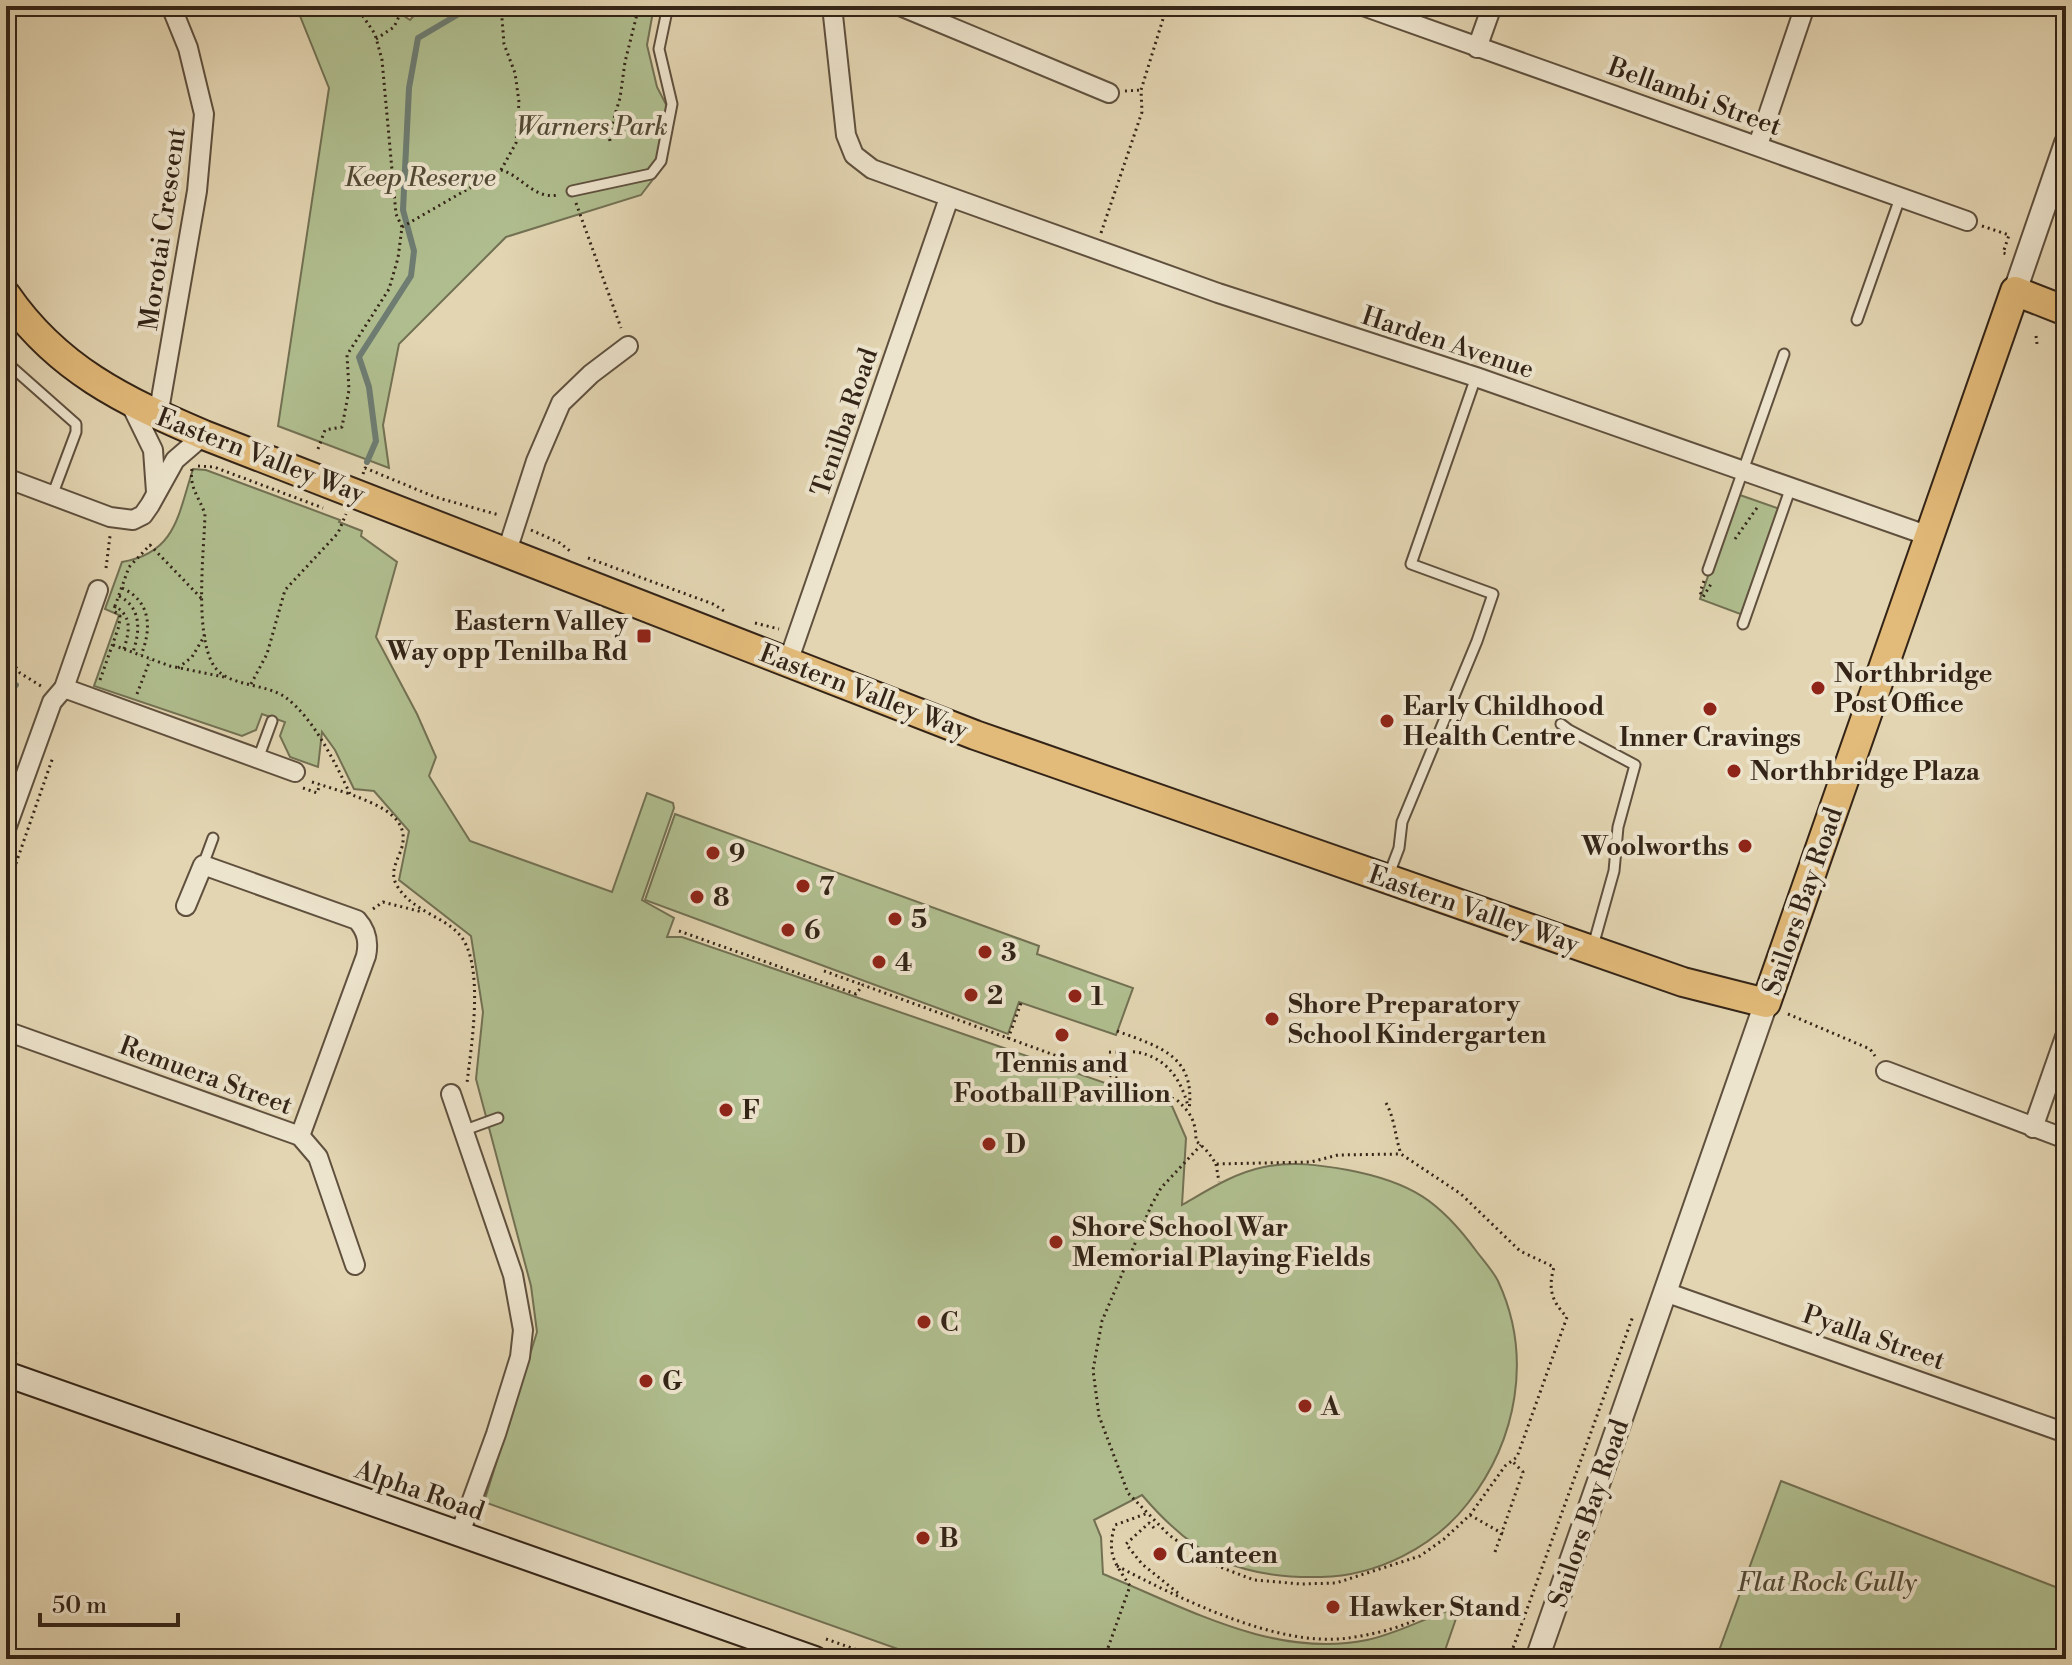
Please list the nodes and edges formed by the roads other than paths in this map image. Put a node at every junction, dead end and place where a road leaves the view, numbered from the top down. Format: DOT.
graph roads {
  1 [pos="171,6"];
  2 [pos="668,6"];
  3 [pos="832,6"];
  4 [pos="900,6"];
  5 [pos="1363,6"];
  6 [pos="1492,6"];
  7 [pos="1805,6"];
  8 [pos="1477,48"];
  9 [pos="1109,93"];
  10 [pos="2066,143"];
  11 [pos="1758,145"];
  12 [pos="572,191"];
  13 [pos="949,198"];
  14 [pos="1900,198"];
  15 [pos="1967,221"];
  16 [pos="2015,291"];
  17 [pos="6,295"];
  18 [pos="2066,311"];
  19 [pos="1857,320"];
  20 [pos="628,346"];
  21 [pos="1784,354"];
  22 [pos="6,362"];
  23 [pos="1476,377"];
  24 [pos="130,403"];
  25 [pos="158,416"];
  26 [pos="204,435"];
  27 [pos="1744,471"];
  28 [pos="6,478"];
  29 [pos="1791,487"];
  30 [pos="156,492"];
  31 [pos="52,496"];
  32 [pos="1929,536"];
  33 [pos="507,551"];
  34 [pos="1708,570"];
  35 [pos="98,590"];
  36 [pos="1743,624"];
  37 [pos="793,649"];
  38 [pos="64,688"];
  39 [pos="272,721"];
  40 [pos="1561,724"];
  41 [pos="258,760"];
  42 [pos="293,778"];
  43 [pos="6,829"];
  44 [pos="213,838"];
  45 [pos="203,865"];
  46 [pos="1387,879"];
  47 [pos="186,906"];
  48 [pos="1592,951"];
  49 [pos="1777,1009"];
  50 [pos="6,1031"];
  51 [pos="2066,1034"];
  52 [pos="1886,1071"];
  53 [pos="458,1092"];
  54 [pos="498,1118"];
  55 [pos="2033,1128"];
  56 [pos="465,1130"];
  57 [pos="300,1136"];
  58 [pos="2066,1139"];
  59 [pos="355,1265"];
  60 [pos="1665,1292"];
  61 [pos="6,1374"];
  62 [pos="2066,1433"];
  63 [pos="460,1533"];
  64 [pos="818,1648"];
  65 [pos="1537,1659"];
  1 -- 25 [label="street, Morotai Crescent"];
  2 -- 12 [label="lane"];
  3 -- 13 [label="street, Harden Avenue"];
  4 -- 9 [label="street"];
  5 -- 8 [label="street, Bellambi Street"];
  6 -- 8 [label="street"];
  7 -- 11 [label="street"];
  8 -- 11 [label="street, Bellambi Street"];
  10 -- 16 [label="street, Sailors Bay Road"];
  11 -- 14 [label="street, Bellambi Street"];
  13 -- 23 [label="street, Harden Avenue"];
  13 -- 37 [label="street, Tenilba Road"];
  14 -- 15 [label="street, Bellambi Street"];
  14 -- 19 [label="lane"];
  16 -- 18 [label="main road"];
  16 -- 32 [label="main road, Sailors Bay Road"];
  17 -- 24 [label="main road, Eastern Valley Way"];
  20 -- 33 [label="street"];
  21 -- 27 [label="lane"];
  22 -- 31 [label="lane"];
  23 -- 27 [label="street, Harden Avenue"];
  23 -- 46 [label="lane"];
  24 -- 25 [label="main road, Eastern Valley Way"];
  24 -- 30 [label="street"];
  25 -- 26 [label="main road, Eastern Valley Way"];
  26 -- 30 [label="street"];
  26 -- 33 [label="main road, Eastern Valley Way"];
  27 -- 29 [label="street, Harden Avenue"];
  27 -- 34 [label="lane"];
  28 -- 31 [label="street"];
  29 -- 32 [label="street, Harden Avenue"];
  29 -- 36 [label="lane"];
  30 -- 31 [label="street"];
  32 -- 49 [label="main road, Sailors Bay Road"];
  33 -- 37 [label="main road, Eastern Valley Way"];
  35 -- 38 [label="street"];
  37 -- 46 [label="main road, Eastern Valley Way"];
  38 -- 41 [label="street"];
  38 -- 43 [label="street"];
  39 -- 41 [label="lane"];
  40 -- 48 [label="lane"];
  41 -- 42 [label="street"];
  44 -- 45 [label="lane"];
  45 -- 47 [label="street"];
  45 -- 57 [label="street"];
  46 -- 48 [label="main road, Eastern Valley Way"];
  48 -- 49 [label="main road, Eastern Valley Way"];
  49 -- 60 [label="street, Sailors Bay Road"];
  50 -- 57 [label="street, Remuera Street"];
  51 -- 55 [label="street"];
  52 -- 55 [label="street"];
  53 -- 56 [label="street"];
  54 -- 56 [label="lane"];
  55 -- 58 [label="street"];
  56 -- 63 [label="street"];
  57 -- 59 [label="street, Remuera Street"];
  60 -- 62 [label="street, Pyalla Street"];
  60 -- 65 [label="street, Sailors Bay Road"];
  61 -- 63 [label="main road, Alpha Road"];
  63 -- 64 [label="main road, Alpha Road"];
}
